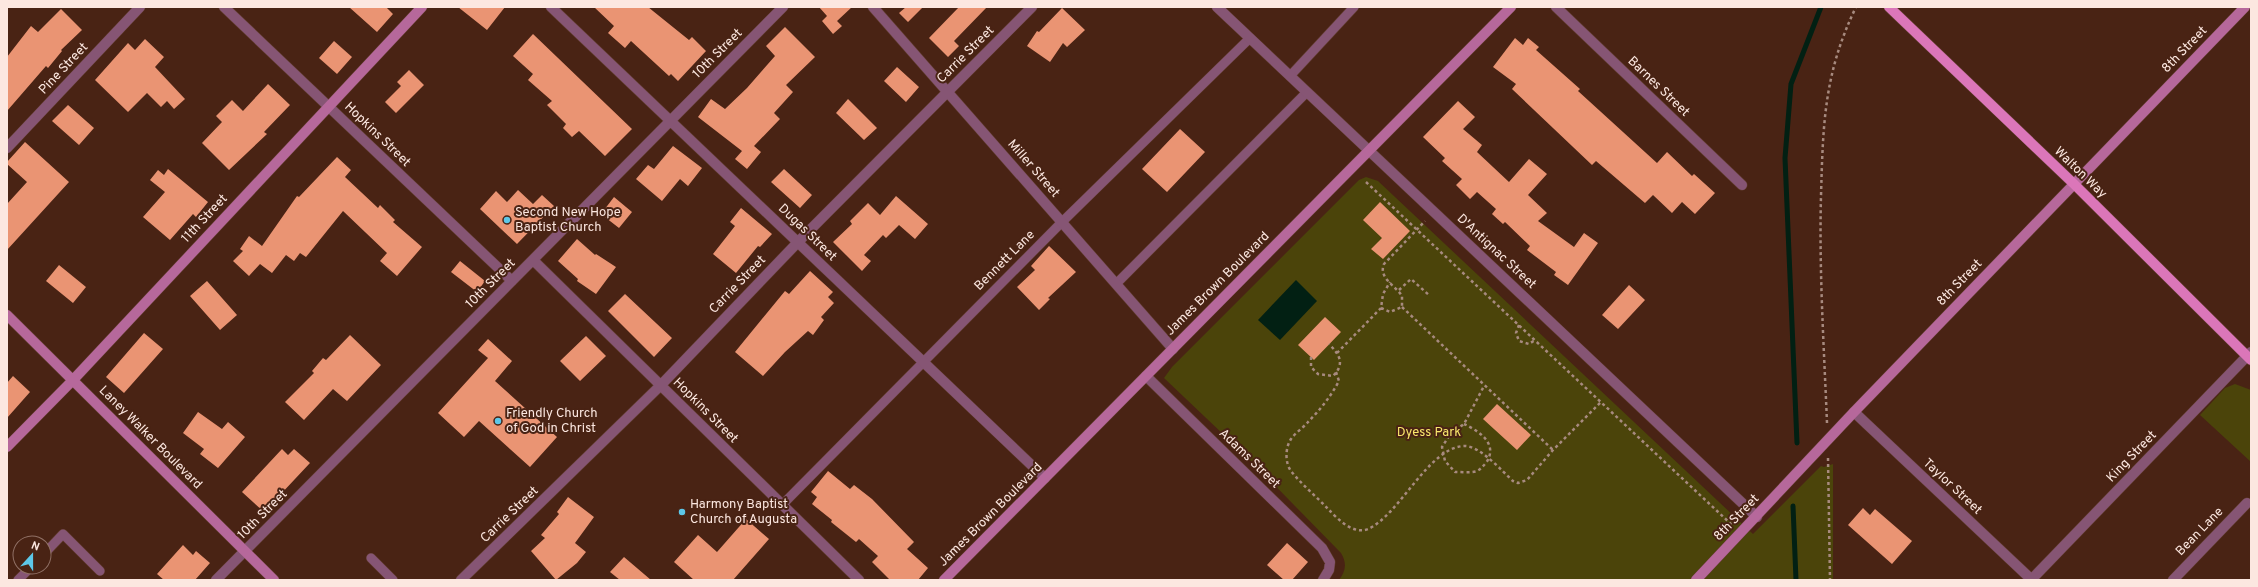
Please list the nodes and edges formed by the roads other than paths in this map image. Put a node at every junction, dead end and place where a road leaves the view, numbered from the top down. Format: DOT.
graph roads {
  1 [pos="140,7"];
  2 [pos="224,7"];
  3 [pos="422,7"];
  4 [pos="551,7"];
  5 [pos="783,7"];
  6 [pos="873,7"];
  7 [pos="1032,7"];
  8 [pos="1217,7"];
  9 [pos="1354,7"];
  10 [pos="1511,7"];
  11 [pos="1556,7"];
  12 [pos="1889,7"];
  13 [pos="2245,7"];
  14 [pos="1250,38"];
  15 [pos="1290,76"];
  16 [pos="948,91"];
  17 [pos="1307,92"];
  18 [pos="328,106"];
  19 [pos="670,121"];
  20 [pos="7,148"];
  21 [pos="1369,150"];
  22 [pos="2074,184"];
  23 [pos="1742,185"];
  24 [pos="1062,223"];
  25 [pos="798,242"];
  26 [pos="533,260"];
  27 [pos="512,281"];
  28 [pos="1116,284"];
  29 [pos="7,315"];
  30 [pos="1173,349"];
  31 [pos="2250,356"];
  32 [pos="923,361"];
  33 [pos="1146,376"];
  34 [pos="73,380"];
  35 [pos="661,385"];
  36 [pos="1854,412"];
  37 [pos="7,447"];
  38 [pos="1045,478"];
  39 [pos="2247,503"];
  40 [pos="782,506"];
  41 [pos="1757,517"];
  42 [pos="52,546"];
  43 [pos="245,551"];
  44 [pos="371,558"];
  45 [pos="100,571"];
  46 [pos="216,580"];
  47 [pos="274,580"];
  48 [pos="393,580"];
  49 [pos="461,580"];
  50 [pos="859,580"];
  51 [pos="944,580"];
  52 [pos="1323,580"];
  53 [pos="1696,580"];
  54 [pos="2032,580"];
  55 [pos="2173,580"];
  1 -- 20 [label="street, Pine Street"];
  2 -- 18 [label="street, Hopkins Street"];
  3 -- 18 [label="street, 11th Street"];
  4 -- 19 [label="street, Dugas Street"];
  5 -- 19 [label="street, 10th Street"];
  6 -- 16 [label="street, Miller Street"];
  7 -- 16 [label="street, Carrie Street"];
  8 -- 14 [label="street, D'Antignac Street"];
  9 -- 15 [label="lane"];
  10 -- 21 [label="street, James Brown Boulevard"];
  11 -- 23 [label="street, Barnes Street"];
  12 -- 22 [label="main road, Walton Way"];
  13 -- 22 [label="street, 8th Street"];
  14 -- 15 [label="street, D'Antignac Street"];
  14 -- 24 [label="lane, Bennett Lane"];
  15 -- 17 [label="street, D'Antignac Street"];
  16 -- 24 [label="street, Miller Street"];
  16 -- 25 [label="street, Carrie Street"];
  17 -- 21 [label="street, D'Antignac Street"];
  17 -- 28 [label="lane"];
  18 -- 27 [label="street, Hopkins Street"];
  18 -- 34 [label="street, 11th Street"];
  19 -- 25 [label="street, Dugas Street"];
  19 -- 26 [label="street, 10th Street"];
  21 -- 30 [label="street, James Brown Boulevard"];
  21 -- 41 [label="street, D'Antignac Street"];
  22 -- 31 [label="main road, Walton Way"];
  22 -- 36 [label="street, 8th Street"];
  24 -- 28 [label="street, Miller Street"];
  24 -- 32 [label="lane, Bennett Lane"];
  25 -- 32 [label="street, Dugas Street"];
  25 -- 35 [label="street, Carrie Street"];
  26 -- 27 [label="street, 10th Street"];
  26 -- 35 [label="street, Hopkins Street"];
  27 -- 43 [label="street, 10th Street"];
  28 -- 30 [label="street, Miller Street"];
  29 -- 34 [label="street, Laney Walker Boulevard"];
  30 -- 33 [label="street, James Brown Boulevard"];
  31 -- 54 [label="street, King Street"];
  32 -- 38 [label="street, Dugas Street"];
  32 -- 40 [label="lane, Bennett Lane"];
  33 -- 38 [label="street, James Brown Boulevard"];
  33 -- 52 [label="street, Adams Street"];
  34 -- 37 [label="street, 11th Street"];
  34 -- 43 [label="street, Laney Walker Boulevard"];
  35 -- 40 [label="street, Hopkins Street"];
  35 -- 49 [label="street, Carrie Street"];
  36 -- 41 [label="street, 8th Street"];
  36 -- 54 [label="street, Taylor Street"];
  38 -- 51 [label="street, James Brown Boulevard"];
  39 -- 55 [label="street, Bean Lane"];
  40 -- 50 [label="street, Hopkins Street"];
  41 -- 53 [label="street, 8th Street"];
  42 -- 45 [label="lane"];
  43 -- 46 [label="street, 10th Street"];
  43 -- 47 [label="street, Laney Walker Boulevard"];
  44 -- 48 [label="lane"];
}
